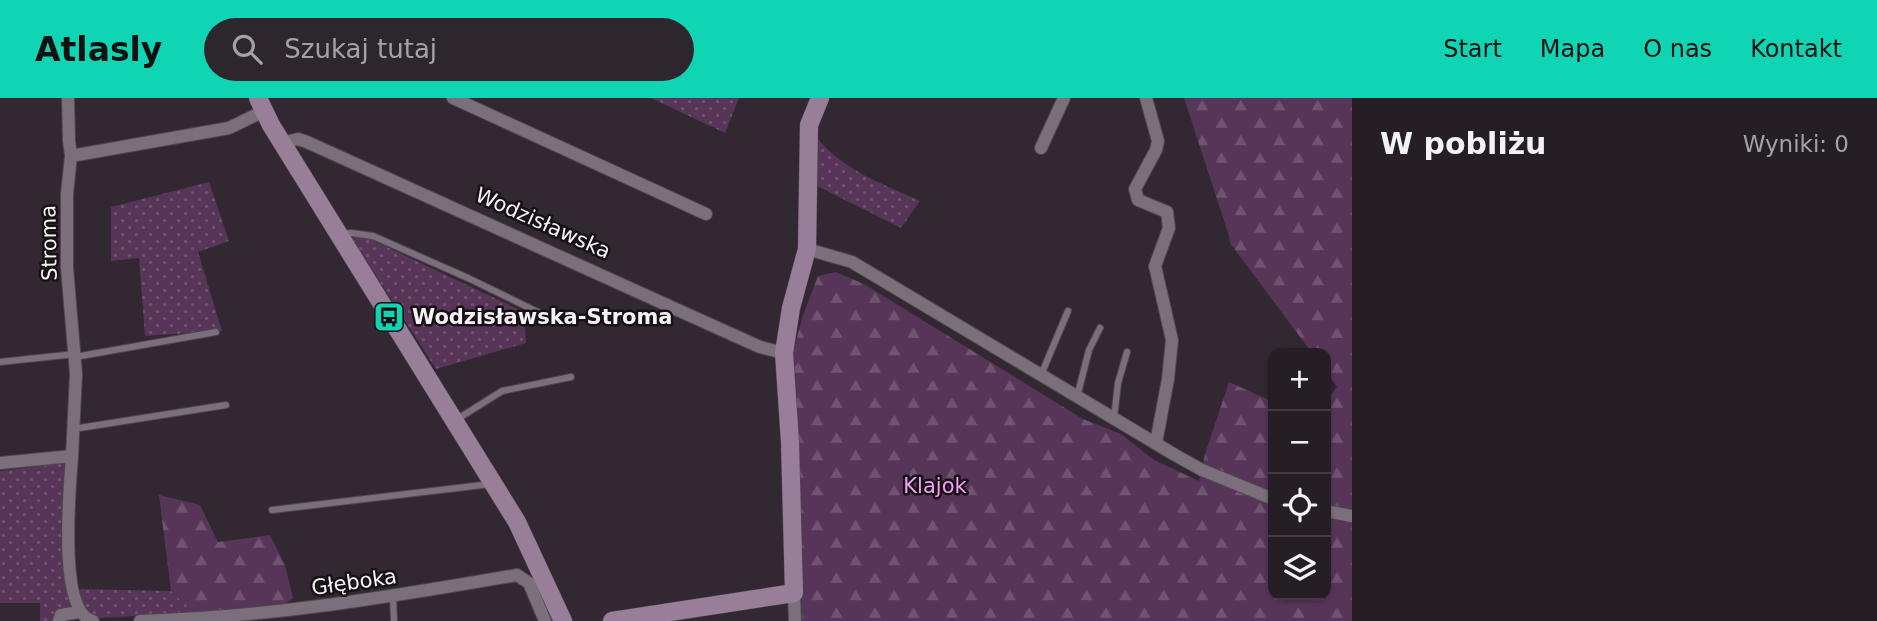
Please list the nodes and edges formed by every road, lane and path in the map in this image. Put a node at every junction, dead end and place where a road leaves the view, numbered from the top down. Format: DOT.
graph roads {
  1 [pos="68,98"];
  2 [pos="453,98"];
  3 [pos="820,98"];
  4 [pos="1064,98"];
  5 [pos="1146,98"];
  6 [pos="261,104"];
  7 [pos="282,143"];
  8 [pos="1041,148"];
  9 [pos="71,156"];
  10 [pos="706,214"];
  11 [pos="338,234"];
  12 [pos="807,249"];
  13 [pos="1068,311"];
  14 [pos="546,316"];
  15 [pos="1100,328"];
  16 [pos="216,332"];
  17 [pos="1127,352"];
  18 [pos="784,353"];
  19 [pos="75,356"];
  20 [pos="0,362"];
  21 [pos="1041,375"];
  22 [pos="571,377"];
  23 [pos="1077,397"];
  24 [pos="226,405"];
  25 [pos="1114,418"];
  26 [pos="454,421"];
  27 [pos="73,429"];
  28 [pos="1156,443"];
  29 [pos="72,456"];
  30 [pos="0,463"];
  31 [pos="493,484"];
  32 [pos="1268,497"];
  33 [pos="272,510"];
  34 [pos="1331,512"];
  35 [pos="1352,516"];
  36 [pos="794,593"];
  37 [pos="393,596"];
  38 [pos="79,612"];
  39 [pos="213,620"];
  40 [pos="59,621"];
  41 [pos="93,621"];
  42 [pos="140,621"];
  43 [pos="394,621"];
  44 [pos="545,621"];
  45 [pos="563,621"];
  46 [pos="612,621"];
  47 [pos="795,621"];
  1 -- 9 [label="street, Stroma"];
  2 -- 10 [label="street"];
  3 -- 12 [label="street"];
  4 -- 8 [label="street"];
  5 -- 28 [label="street"];
  6 -- 7 [label="street"];
  6 -- 9 [label="street"];
  7 -- 11 [label="street"];
  7 -- 18 [label="street, Wodzisławska"];
  9 -- 19 [label="street, Stroma"];
  11 -- 14 [label="lane"];
  11 -- 26 [label="street"];
  12 -- 18 [label="street"];
  12 -- 21 [label="street"];
  13 -- 21 [label="lane"];
  15 -- 23 [label="lane"];
  16 -- 19 [label="lane"];
  17 -- 25 [label="lane"];
  18 -- 36 [label="street"];
  19 -- 20 [label="lane"];
  19 -- 27 [label="street, Stroma"];
  21 -- 23 [label="street"];
  22 -- 26 [label="lane"];
  23 -- 25 [label="street"];
  24 -- 27 [label="lane"];
  25 -- 28 [label="street"];
  26 -- 31 [label="street"];
  27 -- 29 [label="street, Stroma"];
  28 -- 32 [label="street"];
  29 -- 30 [label="street"];
  29 -- 38 [label="street"];
  31 -- 33 [label="lane"];
  31 -- 45 [label="street"];
  34 -- 35 [label="street"];
  36 -- 46 [label="street"];
  36 -- 47 [label="street"];
  37 -- 39 [label="street, Głęboka"];
  37 -- 43 [label="lane"];
  37 -- 44 [label="street, Głęboka"];
  38 -- 40 [label="street"];
  38 -- 41 [label="street"];
  39 -- 42 [label="street, Głęboka"];
}
